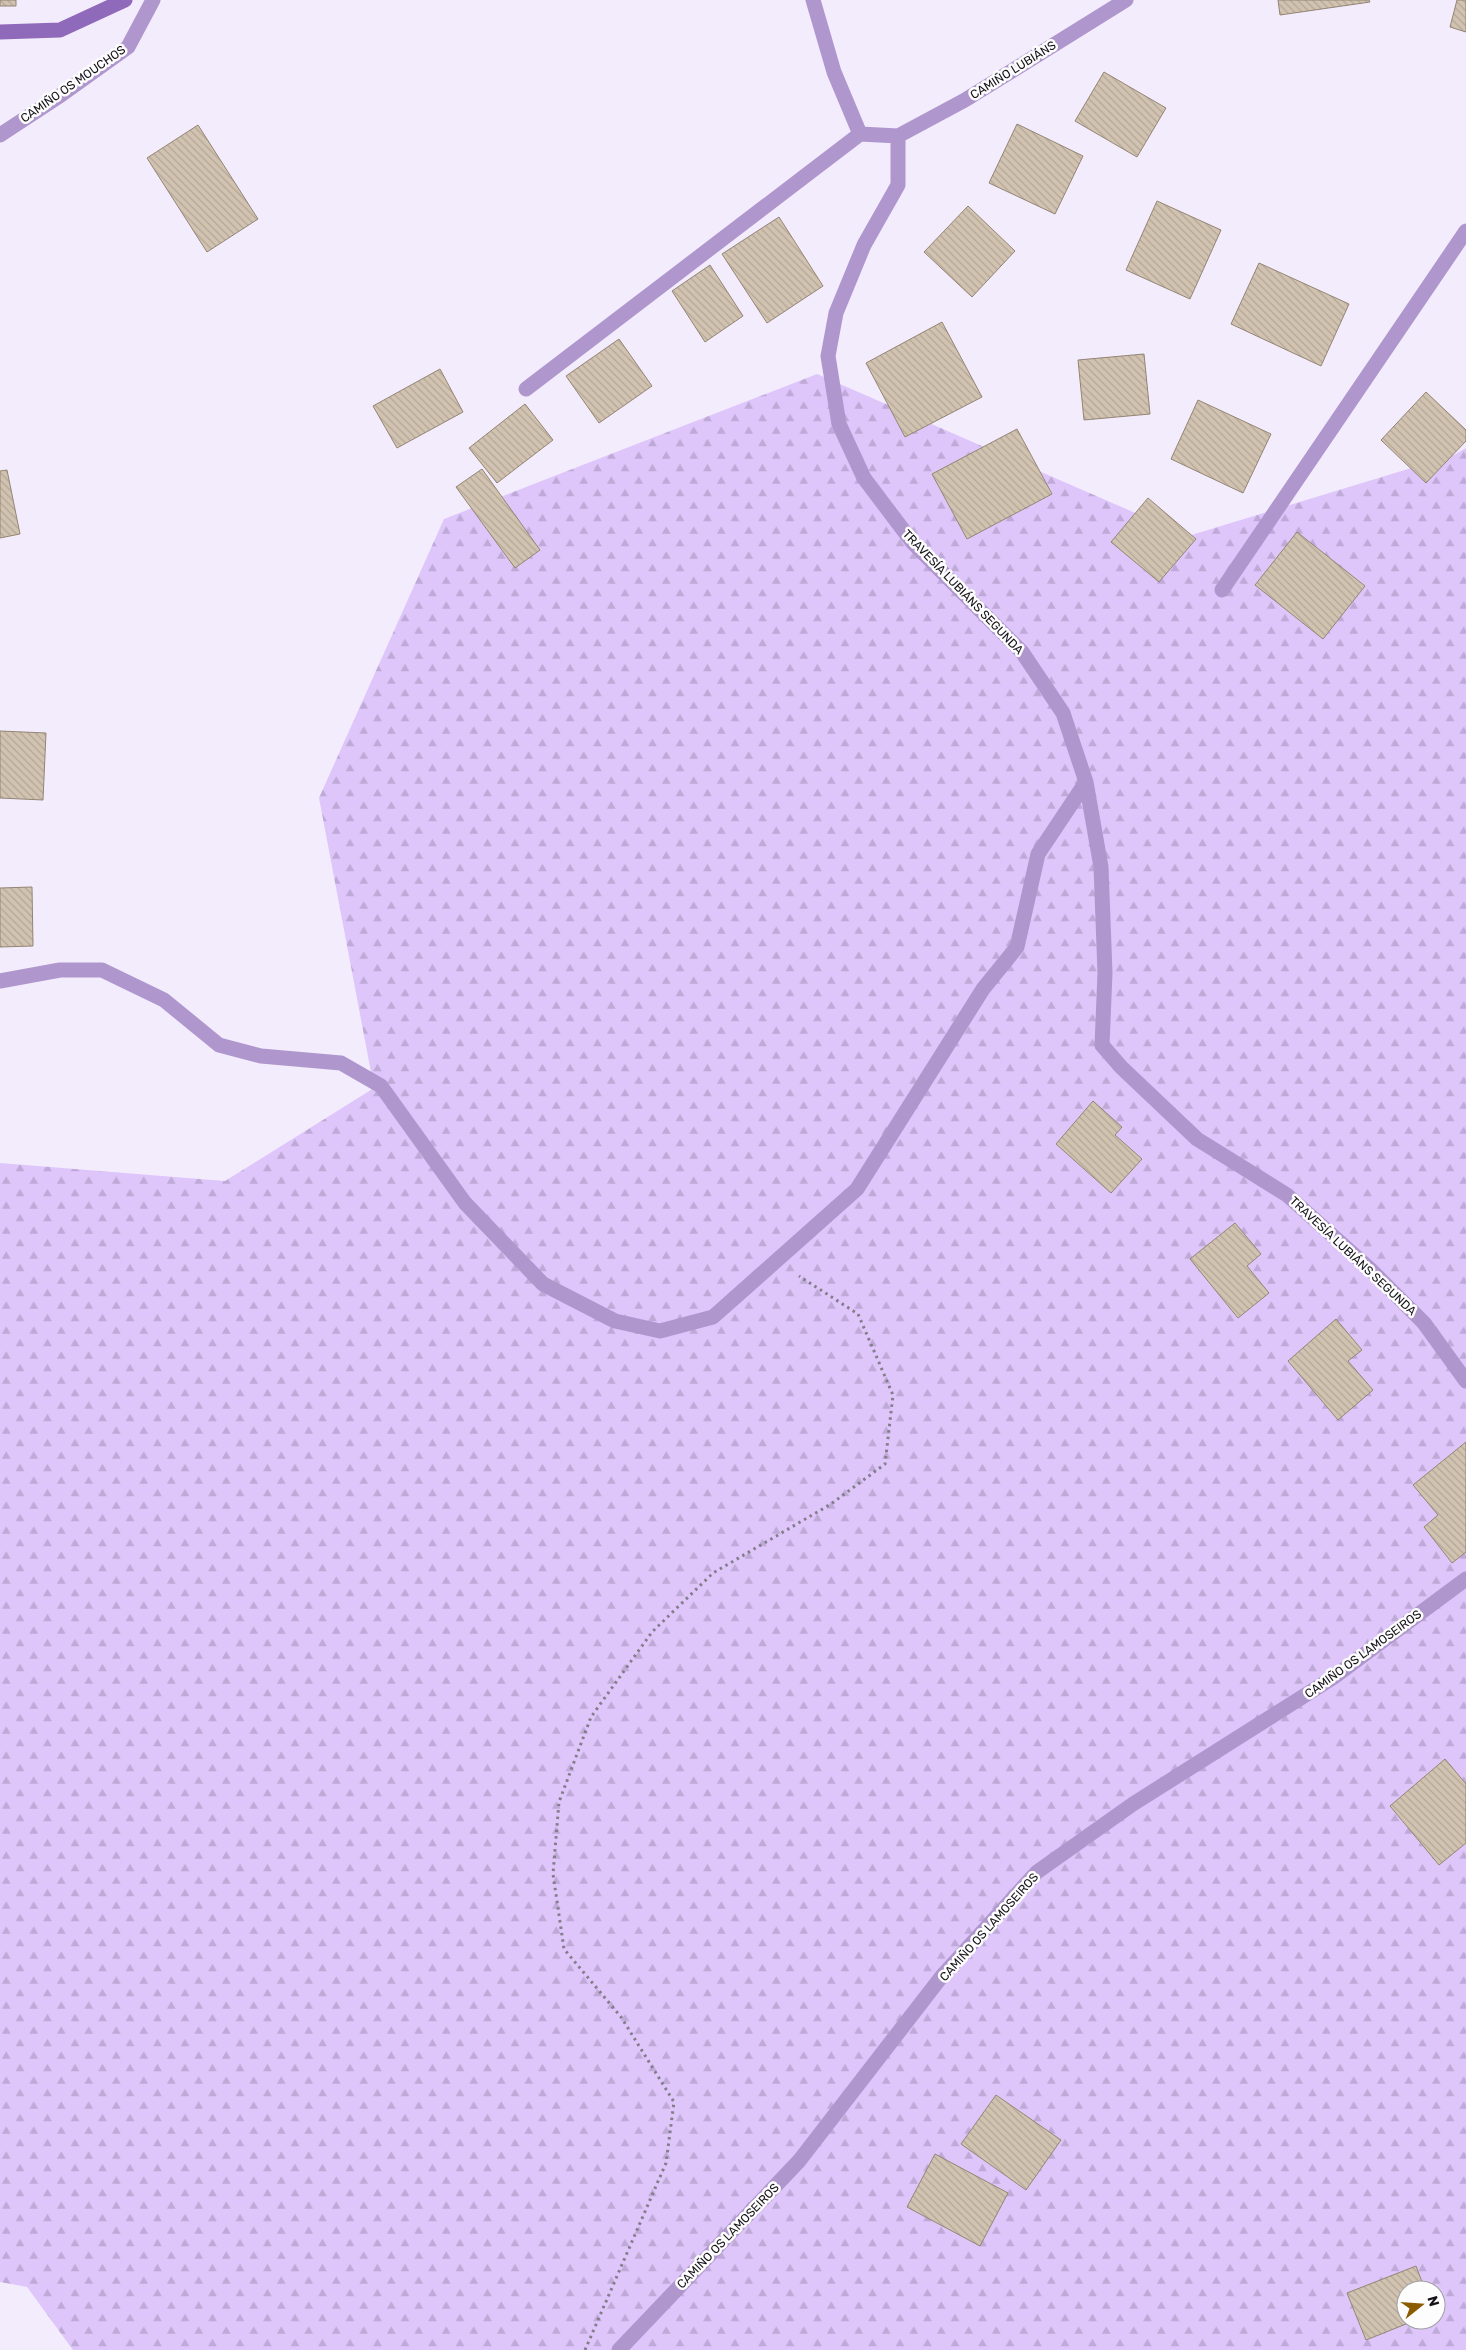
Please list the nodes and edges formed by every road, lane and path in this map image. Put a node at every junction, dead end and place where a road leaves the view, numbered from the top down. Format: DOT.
graph roads {
  1 [pos="125,0"];
  2 [pos="154,0"];
  3 [pos="813,0"];
  4 [pos="1126,0"];
  5 [pos="0,32"];
  6 [pos="860,134"];
  7 [pos="0,135"];
  8 [pos="898,136"];
  9 [pos="1466,232"];
  10 [pos="526,389"];
  11 [pos="1222,590"];
  12 [pos="1086,782"];
  13 [pos="0,982"];
  14 [pos="777,1262"];
  15 [pos="1466,1381"];
  16 [pos="1466,1579"];
  17 [pos="585,2350"];
  18 [pos="619,2350"];
  1 -- 5 [label="street"];
  2 -- 7 [label="street, CAMIÑO OS MOUCHOS"];
  3 -- 6 [label="street"];
  4 -- 8 [label="street, CAMIÑO LUBIÁNS"];
  6 -- 8 [label="street"];
  6 -- 10 [label="street"];
  8 -- 12 [label="street, TRAVESÍA LUBIÁNS SEGUNDA"];
  9 -- 11 [label="street"];
  12 -- 14 [label="street"];
  12 -- 15 [label="street, TRAVESÍA LUBIÁNS SEGUNDA"];
  13 -- 14 [label="street"];
  14 -- 17 [label="path"];
  16 -- 18 [label="street, CAMIÑO OS LAMOSEIROS"];
}
